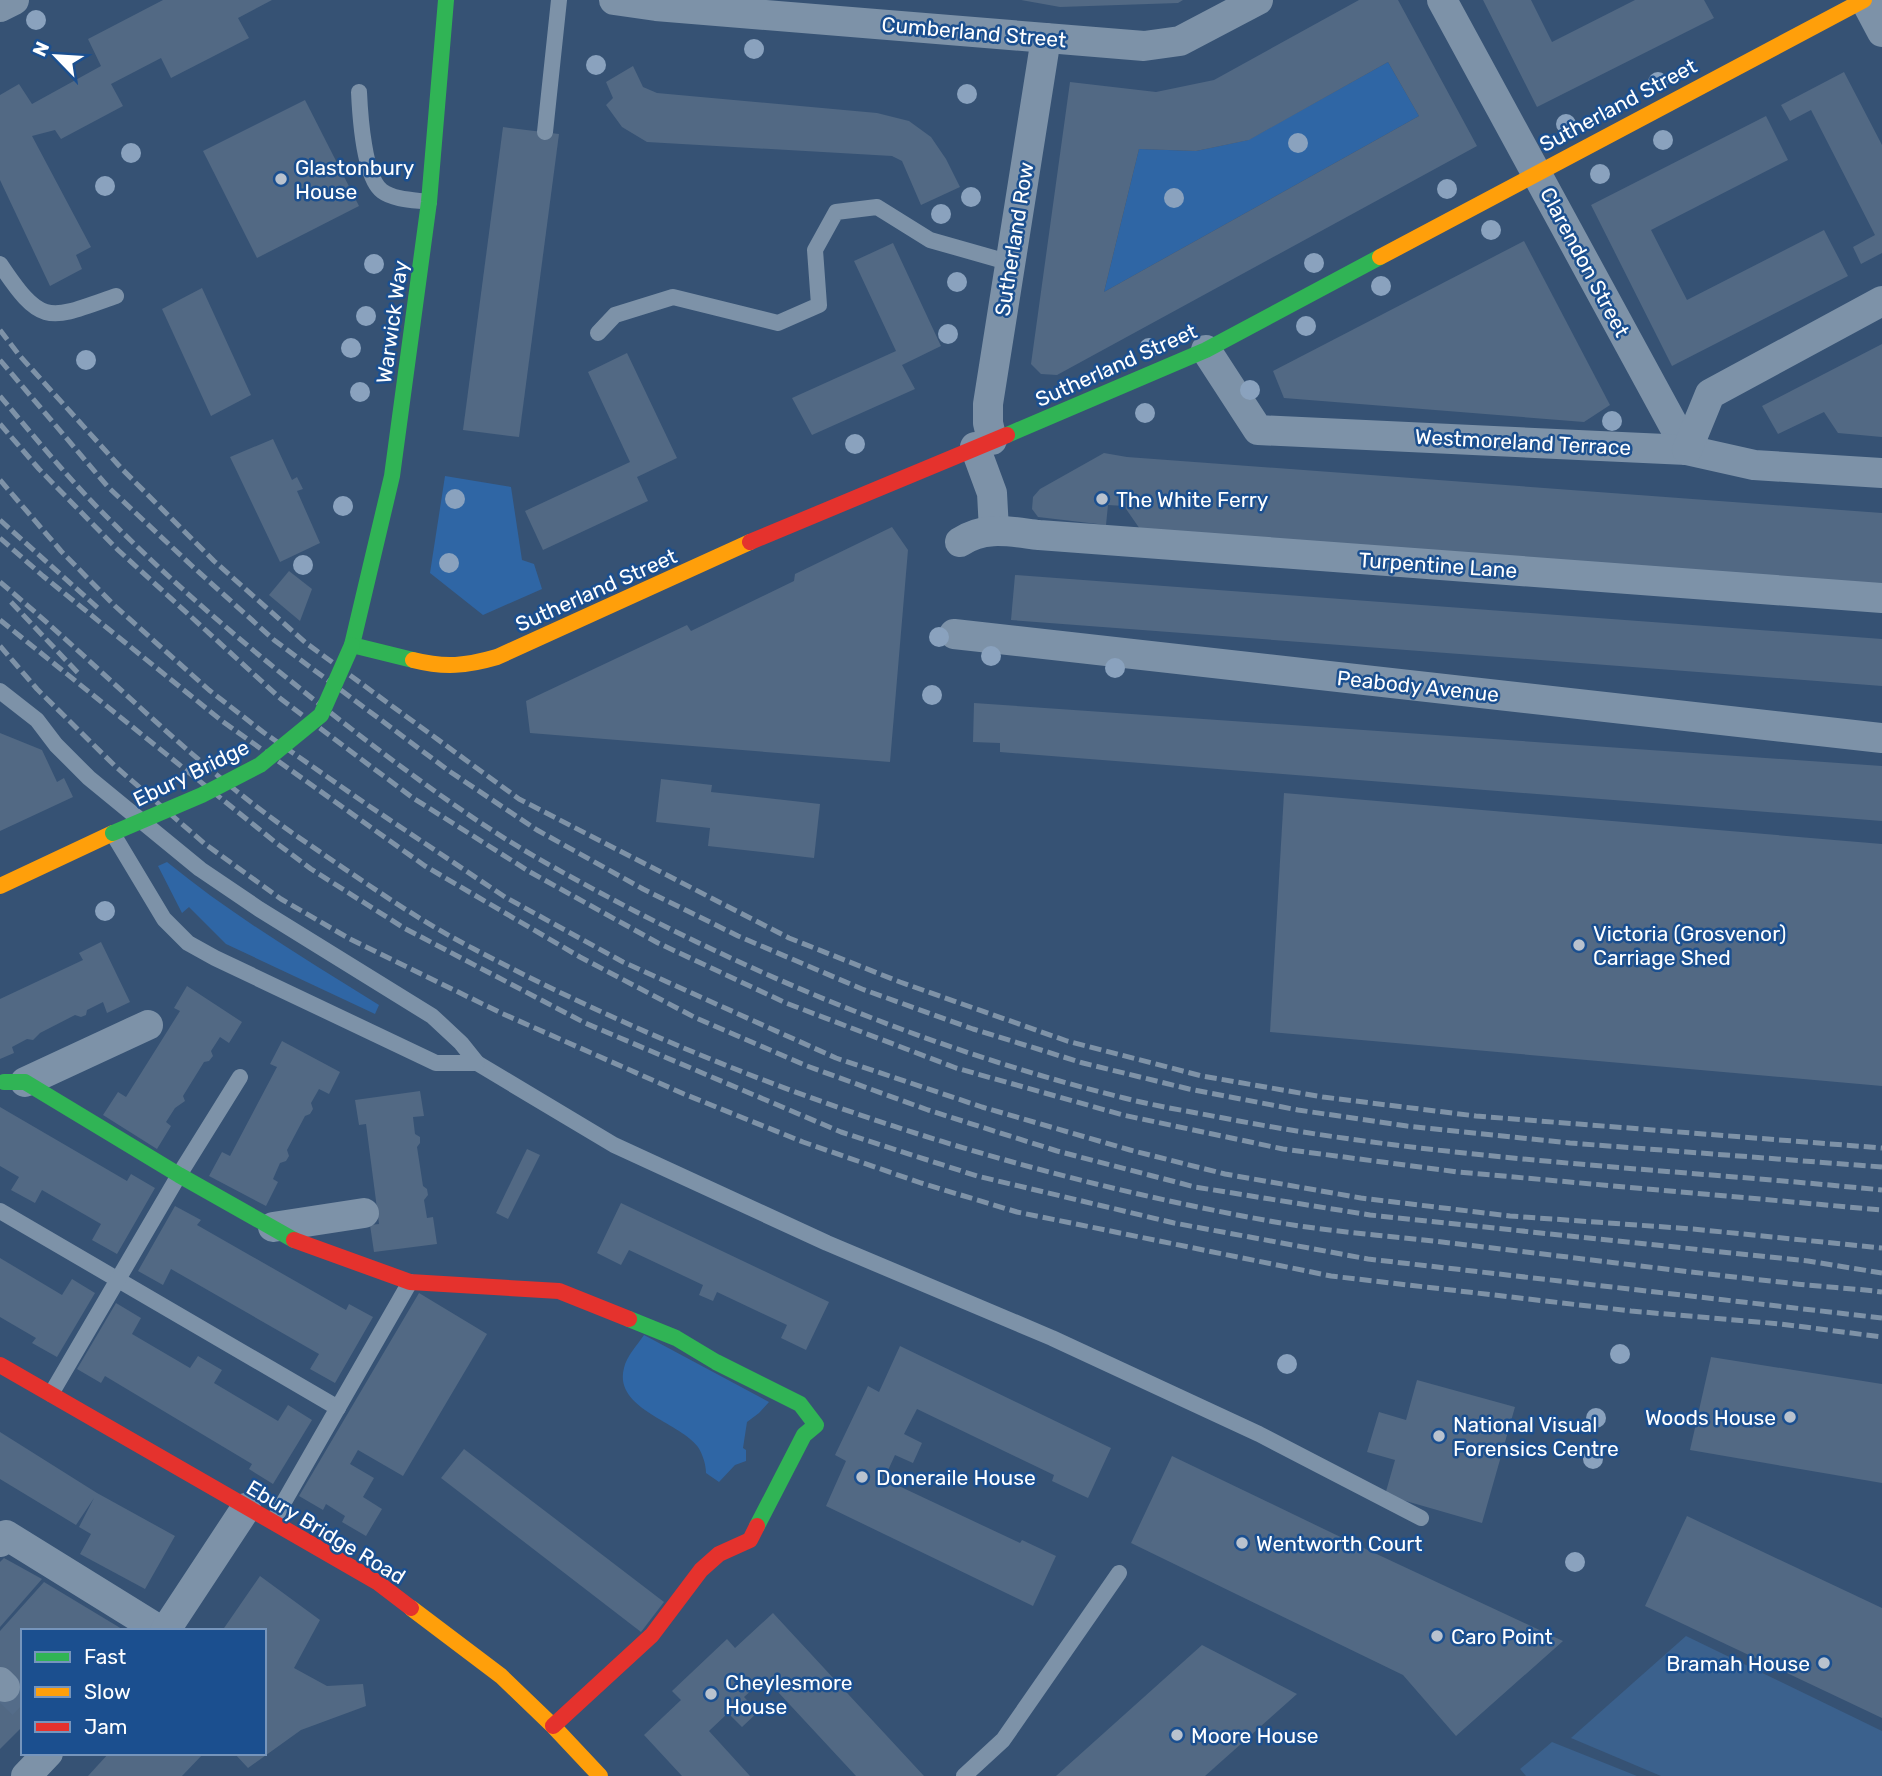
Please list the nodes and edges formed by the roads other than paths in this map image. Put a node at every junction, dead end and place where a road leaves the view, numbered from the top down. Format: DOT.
graph roads {
  1 [pos="14,0"];
  2 [pos="446,0"];
  3 [pos="559,0"];
  4 [pos="1258,0"];
  5 [pos="1442,0"];
  6 [pos="1865,0"];
  7 [pos="655,3"];
  8 [pos="0,7"];
  9 [pos="836,10"];
  10 [pos="1882,32"];
  11 [pos="1046,38"];
  12 [pos="359,92"];
  13 [pos="545,132"];
  14 [pos="1536,172"];
  15 [pos="429,202"];
  16 [pos="1011,263"];
  17 [pos="0,264"];
  18 [pos="116,296"];
  19 [pos="1882,301"];
  20 [pos="598,333"];
  21 [pos="1206,350"];
  22 [pos="984,443"];
  23 [pos="1687,450"];
  24 [pos="1882,473"];
  25 [pos="994,530"];
  26 [pos="960,542"];
  27 [pos="1882,598"];
  28 [pos="954,634"];
  29 [pos="352,645"];
  30 [pos="0,691"];
  31 [pos="1882,738"];
  32 [pos="113,833"];
  33 [pos="0,886"];
  34 [pos="148,1025"];
  35 [pos="477,1063"];
  36 [pos="240,1077"];
  37 [pos="10,1081"];
  38 [pos="179,1175"];
  39 [pos="0,1211"];
  40 [pos="364,1213"];
  41 [pos="273,1227"];
  42 [pos="119,1279"];
  43 [pos="410,1282"];
  44 [pos="0,1365"];
  45 [pos="51,1394"];
  46 [pos="338,1408"];
  47 [pos="246,1508"];
  48 [pos="1421,1518"];
  49 [pos="273,1521"];
  50 [pos="0,1542"];
  51 [pos="1119,1573"];
  52 [pos="160,1629"];
  53 [pos="164,1629"];
  54 [pos="553,1726"];
  55 [pos="46,1755"];
  56 [pos="26,1776"];
  57 [pos="600,1776"];
  58 [pos="964,1776"];
  1 -- 8 [label="street"];
  2 -- 15 [label="street, Warwick Way"];
  3 -- 13 [label="lane"];
  4 -- 11 [label="street, Cumberland Street"];
  5 -- 14 [label="street, Clarendon Street"];
  6 -- 10 [label="street"];
  6 -- 14 [label="street, Sutherland Street"];
  7 -- 9 [label="street, Cumberland Street"];
  9 -- 11 [label="street, Cumberland Street"];
  11 -- 16 [label="street, Sutherland Row"];
  12 -- 15 [label="lane"];
  14 -- 21 [label="street, Sutherland Street"];
  14 -- 23 [label="street, Clarendon Street"];
  15 -- 29 [label="street, Warwick Way"];
  16 -- 20 [label="lane"];
  16 -- 22 [label="street, Sutherland Row"];
  17 -- 18 [label="lane"];
  19 -- 23 [label="street"];
  21 -- 22 [label="street, Sutherland Street"];
  21 -- 23 [label="street, Westmoreland Terrace"];
  22 -- 25 [label="street"];
  22 -- 29 [label="street, Sutherland Street"];
  23 -- 24 [label="street, Westmoreland Terrace"];
  25 -- 26 [label="street, Turpentine Lane"];
  25 -- 27 [label="street, Turpentine Lane"];
  28 -- 31 [label="street, Peabody Avenue"];
  29 -- 32 [label="street, Ebury Bridge, bridge"];
  30 -- 35 [label="lane"];
  32 -- 33 [label="street, Ebury Bridge"];
  32 -- 35 [label="lane"];
  34 -- 37 [label="street"];
  35 -- 48 [label="lane"];
  36 -- 38 [label="lane"];
  37 -- 38 [label="street"];
  38 -- 41 [label="street"];
  38 -- 42 [label="lane"];
  39 -- 42 [label="lane"];
  40 -- 41 [label="street"];
  41 -- 43 [label="street"];
  42 -- 45 [label="lane"];
  42 -- 46 [label="lane"];
  43 -- 46 [label="lane"];
  43 -- 54 [label="street"];
  44 -- 45 [label="street, Ebury Bridge Road"];
  45 -- 47 [label="street, Ebury Bridge Road"];
  46 -- 49 [label="lane"];
  47 -- 49 [label="street, Ebury Bridge Road"];
  47 -- 53 [label="street"];
  49 -- 54 [label="street, Ebury Bridge Road"];
  50 -- 52 [label="street"];
  51 -- 58 [label="lane"];
  54 -- 57 [label="street, Ebury Bridge Road"];
  55 -- 56 [label="street"];
}
